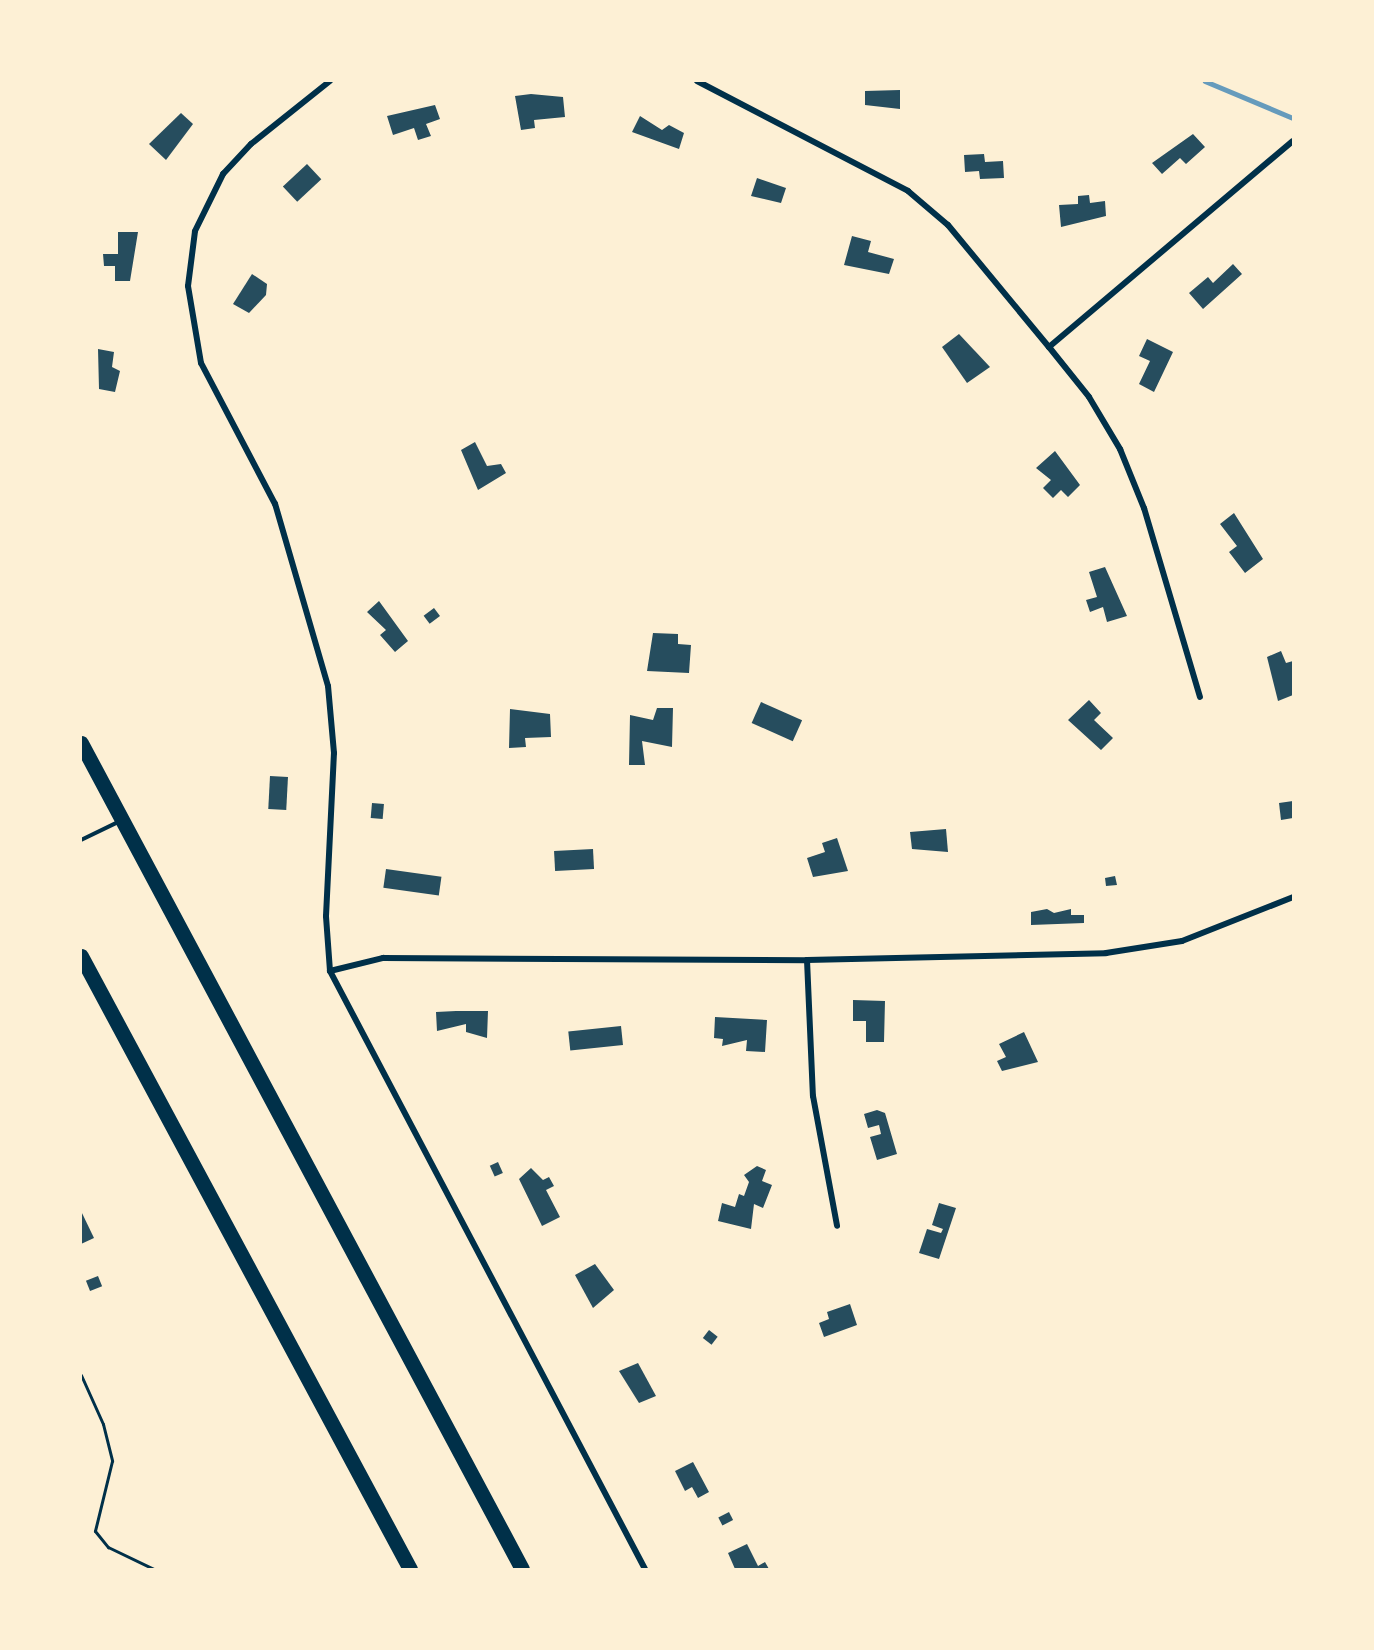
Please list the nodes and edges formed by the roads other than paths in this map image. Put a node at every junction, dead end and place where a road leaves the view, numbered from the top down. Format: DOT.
graph roads {
  1 [pos="330,81"];
  2 [pos="697,81"];
  3 [pos="1293,141"];
  4 [pos="1049,347"];
  5 [pos="1200,697"];
  6 [pos="81,743"];
  7 [pos="122,820"];
  8 [pos="81,840"];
  9 [pos="1293,897"];
  10 [pos="81,956"];
  11 [pos="807,960"];
  12 [pos="330,971"];
  13 [pos="837,1226"];
  14 [pos="410,1569"];
  15 [pos="522,1569"];
  16 [pos="645,1569"];
  1 -- 12 [label="street"];
  2 -- 4 [label="street"];
  3 -- 4 [label="street"];
  4 -- 5 [label="street"];
  6 -- 7 [label="highway"];
  7 -- 8 [label="lane"];
  7 -- 15 [label="highway"];
  9 -- 11 [label="street"];
  10 -- 14 [label="highway"];
  11 -- 12 [label="street"];
  11 -- 13 [label="street"];
  12 -- 16 [label="street"];
}
